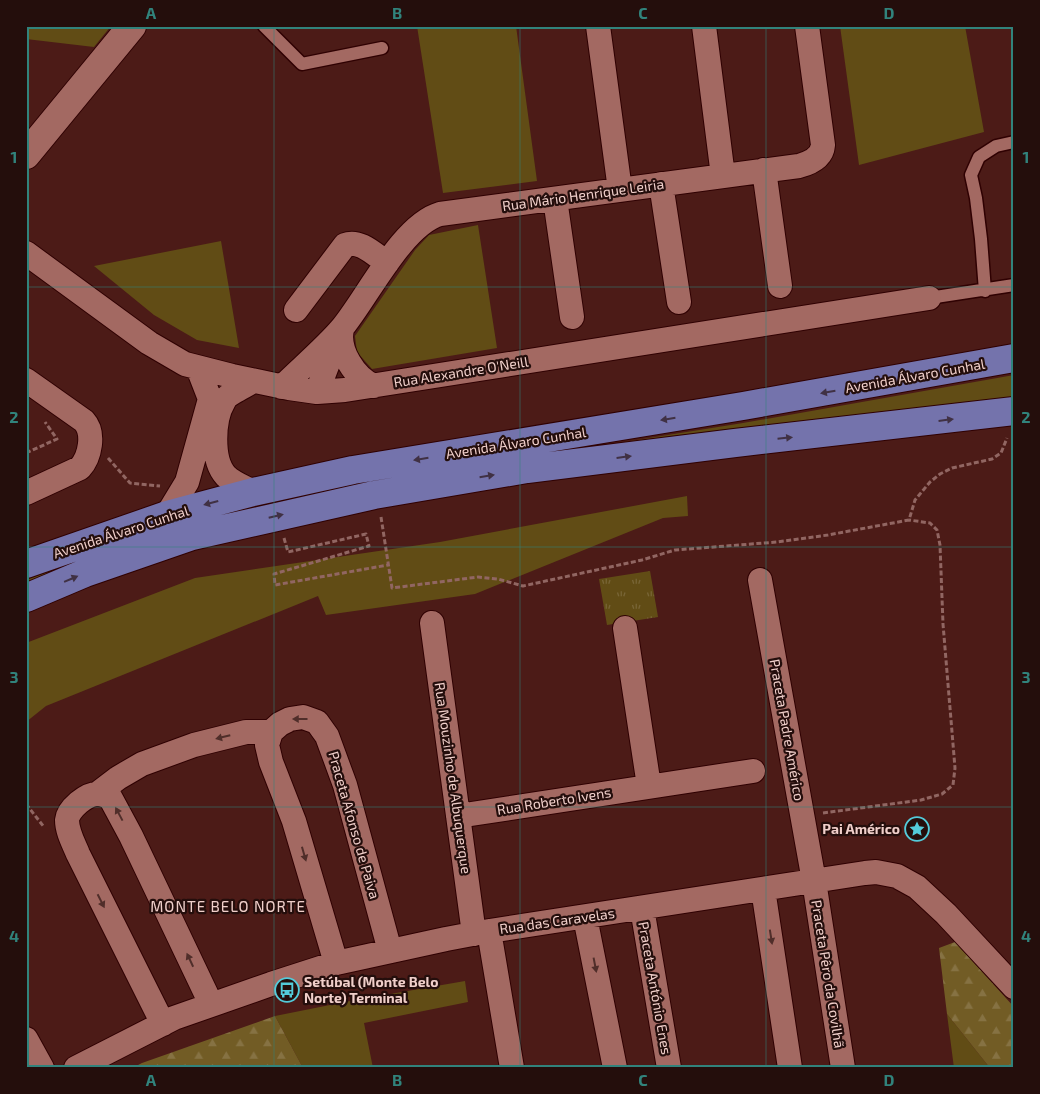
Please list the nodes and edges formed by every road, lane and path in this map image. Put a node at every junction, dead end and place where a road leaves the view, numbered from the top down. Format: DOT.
graph roads {
  1 [pos="132,26"];
  2 [pos="264,26"];
  3 [pos="598,26"];
  4 [pos="704,26"];
  5 [pos="807,26"];
  6 [pos="382,48"];
  7 [pos="1014,142"];
  8 [pos="26,155"];
  9 [pos="764,170"];
  10 [pos="723,176"];
  11 [pos="661,184"];
  12 [pos="620,190"];
  13 [pos="555,199"];
  14 [pos="26,253"];
  15 [pos="386,263"];
  16 [pos="1014,285"];
  17 [pos="780,286"];
  18 [pos="984,291"];
  19 [pos="929,298"];
  20 [pos="678,302"];
  21 [pos="296,310"];
  22 [pos="572,317"];
  23 [pos="342,329"];
  24 [pos="1014,358"];
  25 [pos="198,368"];
  26 [pos="26,380"];
  27 [pos="253,381"];
  28 [pos="374,386"];
  29 [pos="282,387"];
  30 [pos="317,392"];
  31 [pos="1014,411"];
  32 [pos="40,414"];
  33 [pos="1007,438"];
  34 [pos="90,440"];
  35 [pos="26,453"];
  36 [pos="253,492"];
  37 [pos="26,493"];
  38 [pos="162,504"];
  39 [pos="379,510"];
  40 [pos="909,520"];
  41 [pos="281,531"];
  42 [pos="26,564"];
  43 [pos="388,565"];
  44 [pos="760,580"];
  45 [pos="26,598"];
  46 [pos="432,623"];
  47 [pos="625,628"];
  48 [pos="271,732"];
  49 [pos="753,770"];
  50 [pos="650,786"];
  51 [pos="97,794"];
  52 [pos="26,804"];
  53 [pos="802,815"];
  54 [pos="458,816"];
  55 [pos="44,827"];
  56 [pos="814,881"];
  57 [pos="763,889"];
  58 [pos="642,908"];
  59 [pos="585,917"];
  60 [pos="482,933"];
  61 [pos="390,951"];
  62 [pos="336,964"];
  63 [pos="1014,987"];
  64 [pos="211,1004"];
  65 [pos="163,1024"];
  66 [pos="26,1039"];
  67 [pos="42,1068"];
  68 [pos="76,1068"];
  69 [pos="512,1068"];
  70 [pos="615,1068"];
  71 [pos="669,1068"];
  72 [pos="790,1068"];
  73 [pos="843,1068"];
  1 -- 8 [label="main road"];
  2 -- 6 [label="lane"];
  3 -- 12 [label="street"];
  4 -- 10 [label="street"];
  5 -- 9 [label="street, Rua Mário Henrique Leiria"];
  7 -- 18 [label="lane"];
  9 -- 10 [label="street, Rua Mário Henrique Leiria"];
  9 -- 17 [label="street"];
  10 -- 11 [label="street, Rua Mário Henrique Leiria"];
  11 -- 12 [label="street, Rua Mário Henrique Leiria"];
  11 -- 20 [label="street"];
  12 -- 13 [label="street, Rua Mário Henrique Leiria"];
  13 -- 15 [label="street, Rua Mário Henrique Leiria"];
  13 -- 22 [label="street"];
  14 -- 25 [label="street, Rua Alexandre O'Neill"];
  15 -- 21 [label="street"];
  15 -- 23 [label="street, Rua Mário Henrique Leiria"];
  16 -- 18 [label="lane"];
  18 -- 19 [label="lane"];
  19 -- 28 [label="street, Rua Alexandre O'Neill"];
  23 -- 28 [label="street"];
  23 -- 29 [label="street, Rua Mário Henrique Leiria"];
  23 -- 30 [label="street, Rua Mário Henrique Leiria"];
  24 -- 36 [label="main road, Avenida Álvaro Cunhal, one-way"];
  25 -- 27 [label="street, Rua Alexandre O'Neill"];
  25 -- 38 [label="street"];
  26 -- 34 [label="street"];
  27 -- 29 [label="street, Rua Alexandre O'Neill"];
  27 -- 36 [label="street"];
  28 -- 30 [label="street, Rua Alexandre O'Neill"];
  29 -- 30 [label="street, Rua Alexandre O'Neill"];
  45 -- 31 [label="main road, Avenida Álvaro Cunhal, one-way"];
  32 -- 35 [label="path"];
  33 -- 40 [label="path"];
  34 -- 37 [label="street"];
  34 -- 38 [label="path"];
  36 -- 38 [label="main road, Avenida Álvaro Cunhal, one-way"];
  38 -- 42 [label="main road, Avenida Álvaro Cunhal"];
  39 -- 43 [label="path"];
  40 -- 43 [label="path"];
  40 -- 53 [label="path"];
  41 -- 43 [label="path"];
  44 -- 53 [label="street, Praceta Padre Américo"];
  46 -- 54 [label="street, Rua Mouzinho de Albuquerque"];
  47 -- 50 [label="street"];
  48 -- 51 [label="street, one-way"];
  61 -- 48 [label="street, Praceta Afonso de Paiva, one-way"];
  48 -- 62 [label="street, one-way"];
  49 -- 50 [label="street, Rua Roberto Ivens"];
  50 -- 54 [label="street, Rua Roberto Ivens"];
  64 -- 51 [label="street, one-way"];
  51 -- 65 [label="street, one-way"];
  52 -- 55 [label="path"];
  53 -- 56 [label="street, Praceta Padre Américo"];
  54 -- 60 [label="street, Rua Mouzinho de Albuquerque"];
  56 -- 57 [label="street, Rua das Caravelas"];
  56 -- 63 [label="street, Rua das Caravelas"];
  56 -- 73 [label="street, Praceta Pêro da Covilhã"];
  57 -- 58 [label="street, Rua das Caravelas"];
  57 -- 72 [label="street, one-way"];
  58 -- 59 [label="street, Rua das Caravelas"];
  58 -- 71 [label="street, Praceta António Enes"];
  59 -- 60 [label="street, Rua das Caravelas"];
  59 -- 70 [label="street, one-way"];
  60 -- 61 [label="street, Rua das Caravelas"];
  60 -- 69 [label="street, Rua Mouzinho de Albuquerque"];
  61 -- 62 [label="street, Rua das Caravelas"];
  62 -- 64 [label="street, Rua das Caravelas"];
  64 -- 65 [label="street, Rua das Caravelas"];
  65 -- 68 [label="street, Rua das Caravelas"];
  66 -- 67 [label="street"];
}
